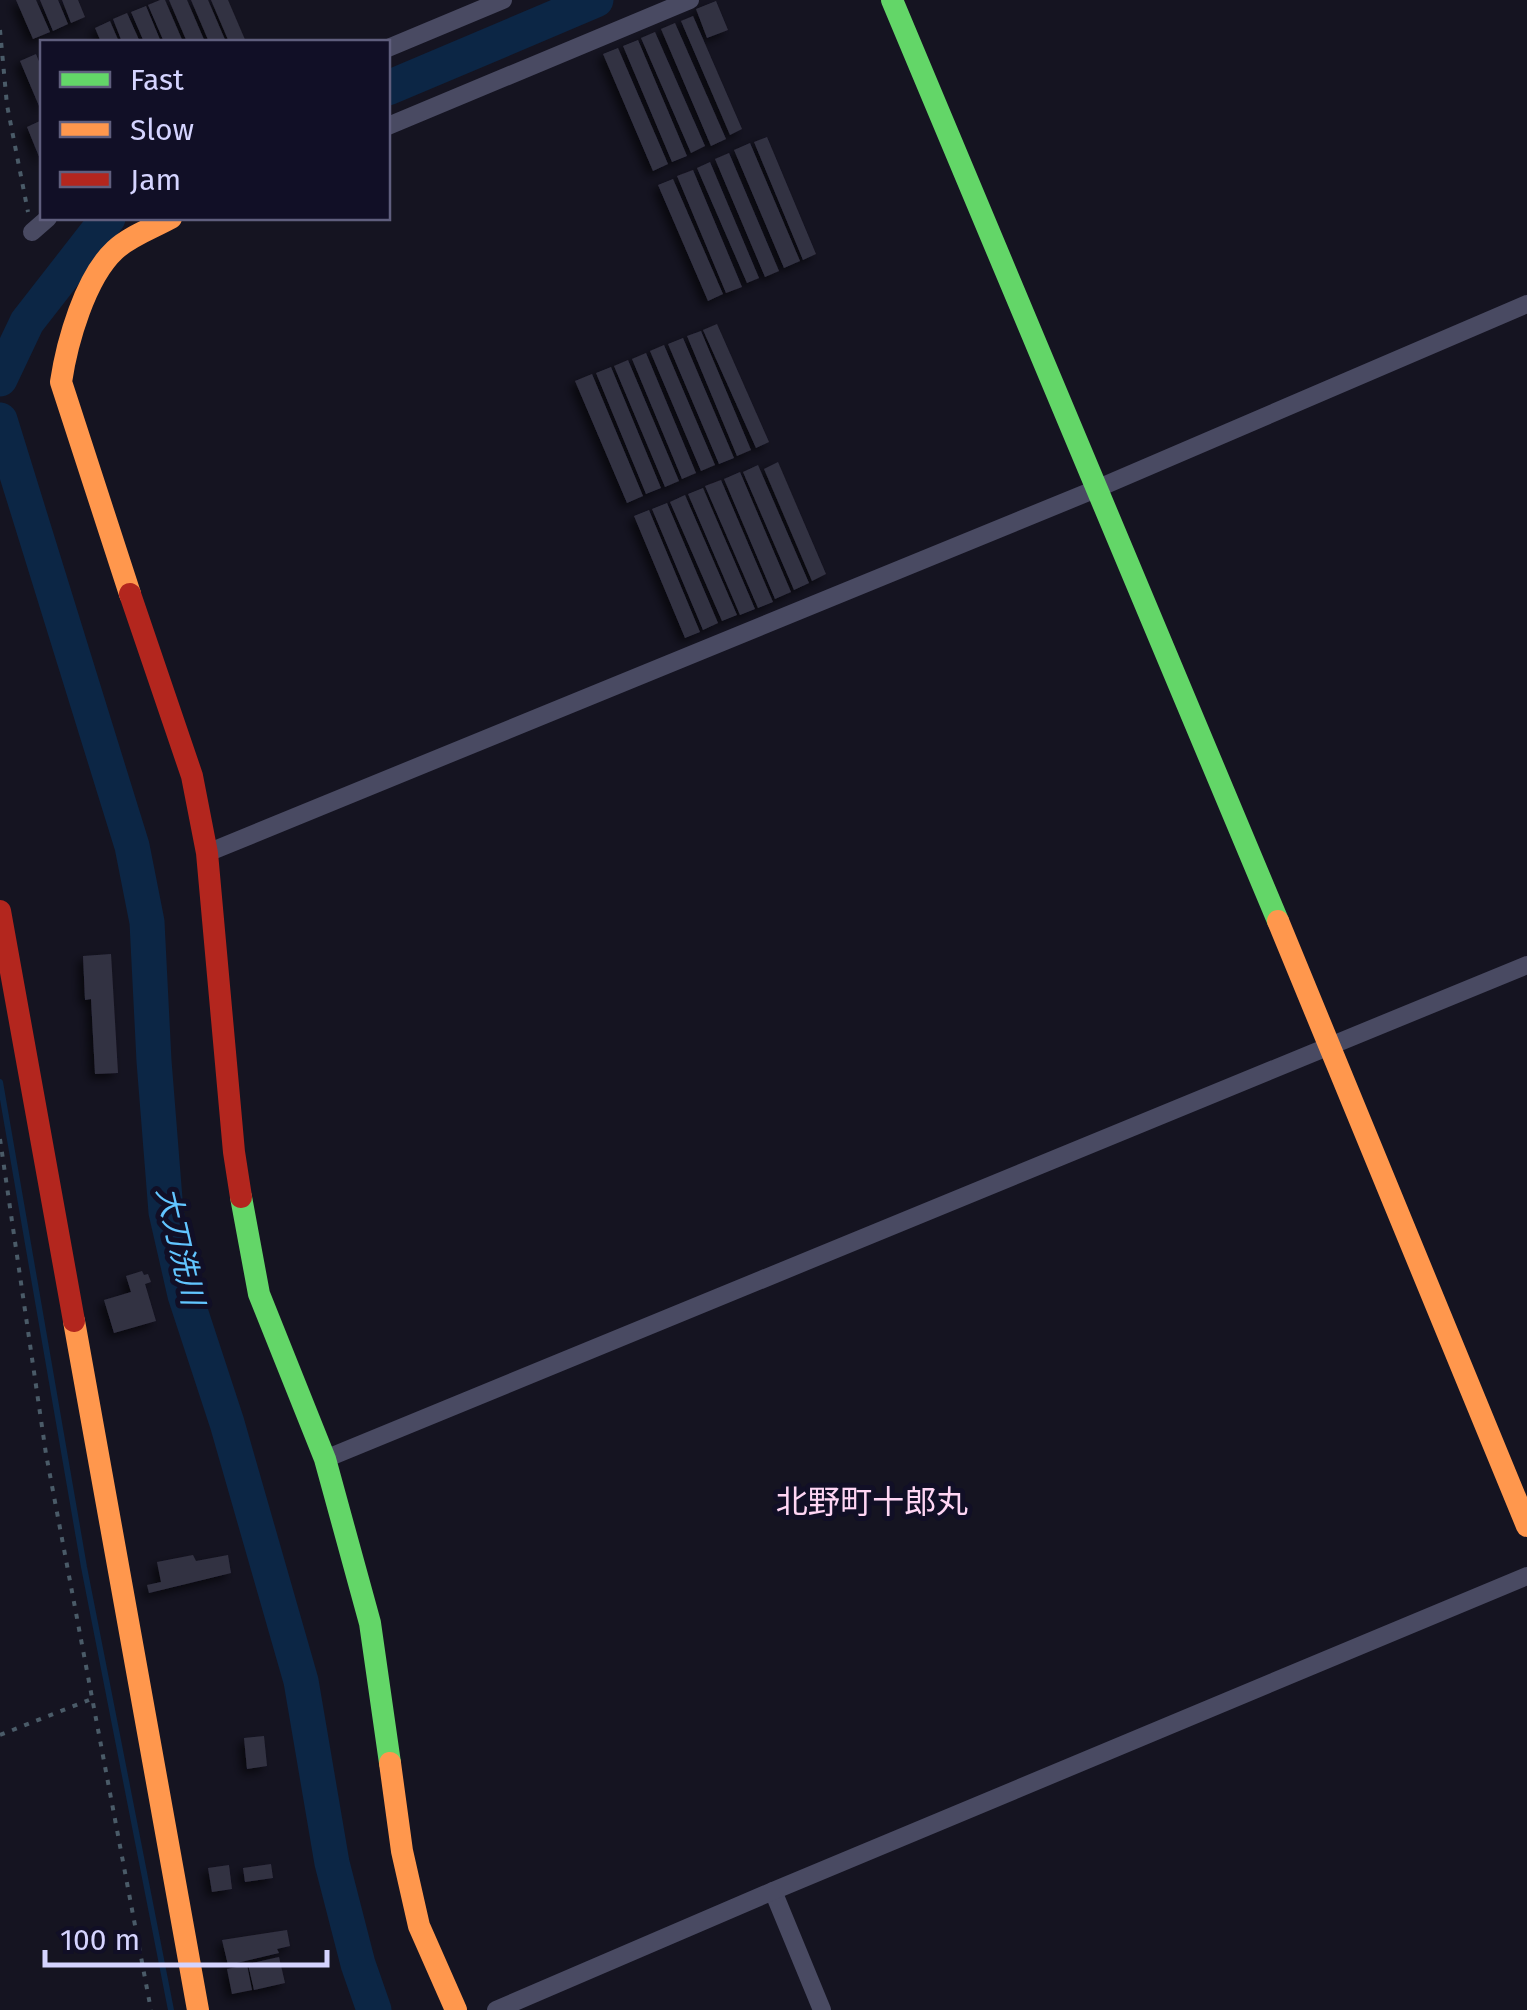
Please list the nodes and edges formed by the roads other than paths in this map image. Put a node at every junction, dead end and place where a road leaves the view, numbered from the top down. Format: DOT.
graph roads {
  1 [pos="503,0"];
  2 [pos="690,0"];
  3 [pos="892,0"];
  4 [pos="390,47"];
  5 [pos="390,125"];
  6 [pos="46,220"];
  7 [pos="167,220"];
  8 [pos="32,232"];
  9 [pos="1527,304"];
  10 [pos="1096,489"];
  11 [pos="207,853"];
  12 [pos="0,911"];
  13 [pos="1527,965"];
  14 [pos="1331,1048"];
  15 [pos="324,1459"];
  16 [pos="1527,1526"];
  17 [pos="1527,1576"];
  18 [pos="772,1890"];
  19 [pos="198,2010"];
  20 [pos="456,2010"];
  21 [pos="496,2010"];
  22 [pos="822,2010"];
  1 -- 4 [label="street"];
  2 -- 5 [label="street"];
  3 -- 10 [label="street"];
  6 -- 8 [label="street"];
  7 -- 11 [label="street"];
  9 -- 10 [label="street"];
  10 -- 11 [label="street"];
  10 -- 14 [label="street"];
  11 -- 15 [label="street"];
  12 -- 19 [label="street"];
  13 -- 14 [label="street"];
  14 -- 15 [label="street"];
  14 -- 16 [label="street"];
  15 -- 20 [label="street"];
  17 -- 18 [label="street"];
  18 -- 21 [label="street"];
  18 -- 22 [label="street"];
}
